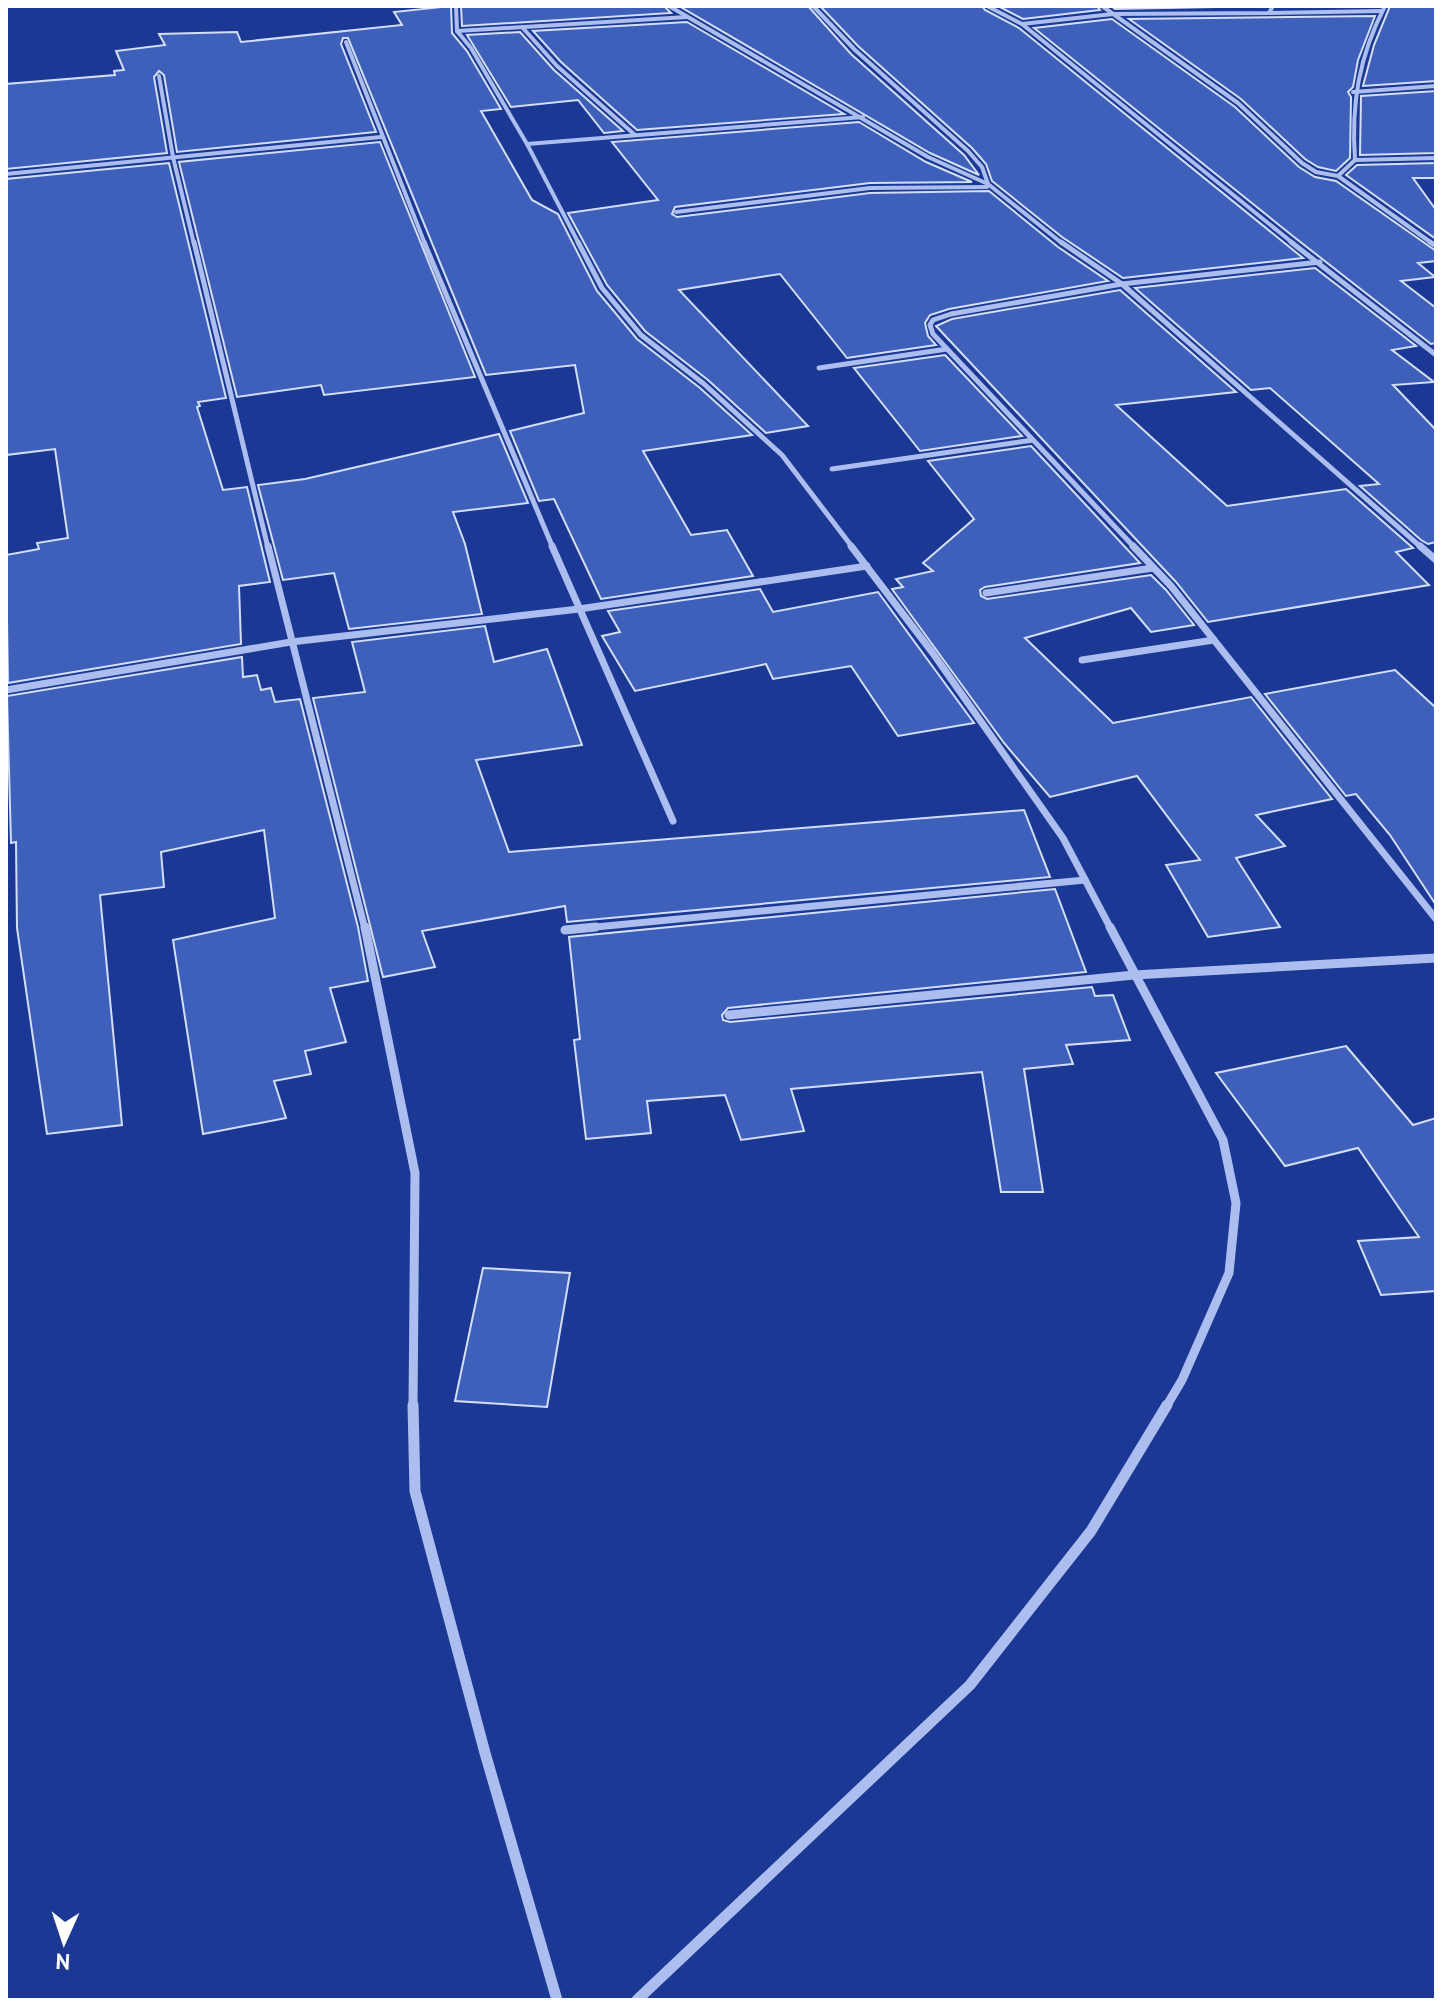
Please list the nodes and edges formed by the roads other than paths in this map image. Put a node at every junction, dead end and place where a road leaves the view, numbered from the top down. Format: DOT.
graph roads {
  1 [pos="456,6"];
  2 [pos="669,6"];
  3 [pos="813,6"];
  4 [pos="987,6"];
  5 [pos="1102,6"];
  6 [pos="1120,6"];
  7 [pos="1273,6"];
  8 [pos="1384,8"];
  9 [pos="1269,13"];
  10 [pos="1113,14"];
  11 [pos="688,17"];
  12 [pos="1022,24"];
  13 [pos="522,27"];
  14 [pos="457,31"];
  15 [pos="346,42"];
  16 [pos="159,76"];
  17 [pos="1436,86"];
  18 [pos="1353,92"];
  19 [pos="864,117"];
  20 [pos="635,135"];
  21 [pos="381,137"];
  22 [pos="527,144"];
  23 [pos="173,157"];
  24 [pos="1436,158"];
  25 [pos="1355,160"];
  26 [pos="6,174"];
  27 [pos="1338,176"];
  28 [pos="990,186"];
  29 [pos="676,212"];
  30 [pos="1436,246"];
  31 [pos="1320,262"];
  32 [pos="1122,284"];
  33 [pos="947,349"];
  34 [pos="1436,355"];
  35 [pos="819,368"];
  36 [pos="1033,440"];
  37 [pos="832,469"];
  38 [pos="1436,560"];
  39 [pos="867,566"];
  40 [pos="1153,568"];
  41 [pos="986,593"];
  42 [pos="579,609"];
  43 [pos="1214,640"];
  44 [pos="291,642"];
  45 [pos="1082,660"];
  46 [pos="6,690"];
  47 [pos="673,821"];
  48 [pos="1085,880"];
  49 [pos="1436,919"];
  50 [pos="565,930"];
  51 [pos="1436,958"];
  52 [pos="1134,975"];
  53 [pos="729,1015"];
  54 [pos="557,2000"];
  55 [pos="637,2000"];
  1 -- 14 [label="street"];
  2 -- 11 [label="street"];
  3 -- 28 [label="street"];
  4 -- 12 [label="street"];
  5 -- 10 [label="street"];
  6 -- 10 [label="street"];
  7 -- 9 [label="street"];
  8 -- 9 [label="street"];
  8 -- 18 [label="street"];
  9 -- 10 [label="street"];
  10 -- 12 [label="street"];
  10 -- 27 [label="street"];
  11 -- 13 [label="street"];
  11 -- 19 [label="street"];
  12 -- 31 [label="street"];
  13 -- 14 [label="street"];
  13 -- 20 [label="street"];
  14 -- 22 [label="street"];
  15 -- 21 [label="street"];
  16 -- 23 [label="street"];
  17 -- 18 [label="street"];
  18 -- 25 [label="street"];
  19 -- 20 [label="street"];
  19 -- 28 [label="street"];
  20 -- 22 [label="street"];
  21 -- 23 [label="street"];
  21 -- 42 [label="street"];
  22 -- 39 [label="street"];
  23 -- 26 [label="street"];
  23 -- 44 [label="street"];
  24 -- 25 [label="street"];
  25 -- 27 [label="street"];
  27 -- 30 [label="street"];
  28 -- 29 [label="street"];
  28 -- 32 [label="street"];
  31 -- 32 [label="street"];
  31 -- 34 [label="street"];
  32 -- 33 [label="street"];
  32 -- 38 [label="street"];
  33 -- 35 [label="street"];
  33 -- 36 [label="street"];
  36 -- 37 [label="street"];
  36 -- 40 [label="street"];
  39 -- 42 [label="street"];
  39 -- 48 [label="street"];
  40 -- 41 [label="street"];
  40 -- 43 [label="street"];
  42 -- 44 [label="street"];
  42 -- 47 [label="street"];
  43 -- 45 [label="street"];
  43 -- 49 [label="street"];
  44 -- 46 [label="street"];
  44 -- 54 [label="street"];
  48 -- 50 [label="street"];
  48 -- 52 [label="street"];
  51 -- 52 [label="street"];
  52 -- 53 [label="street"];
  52 -- 55 [label="street"];
}
